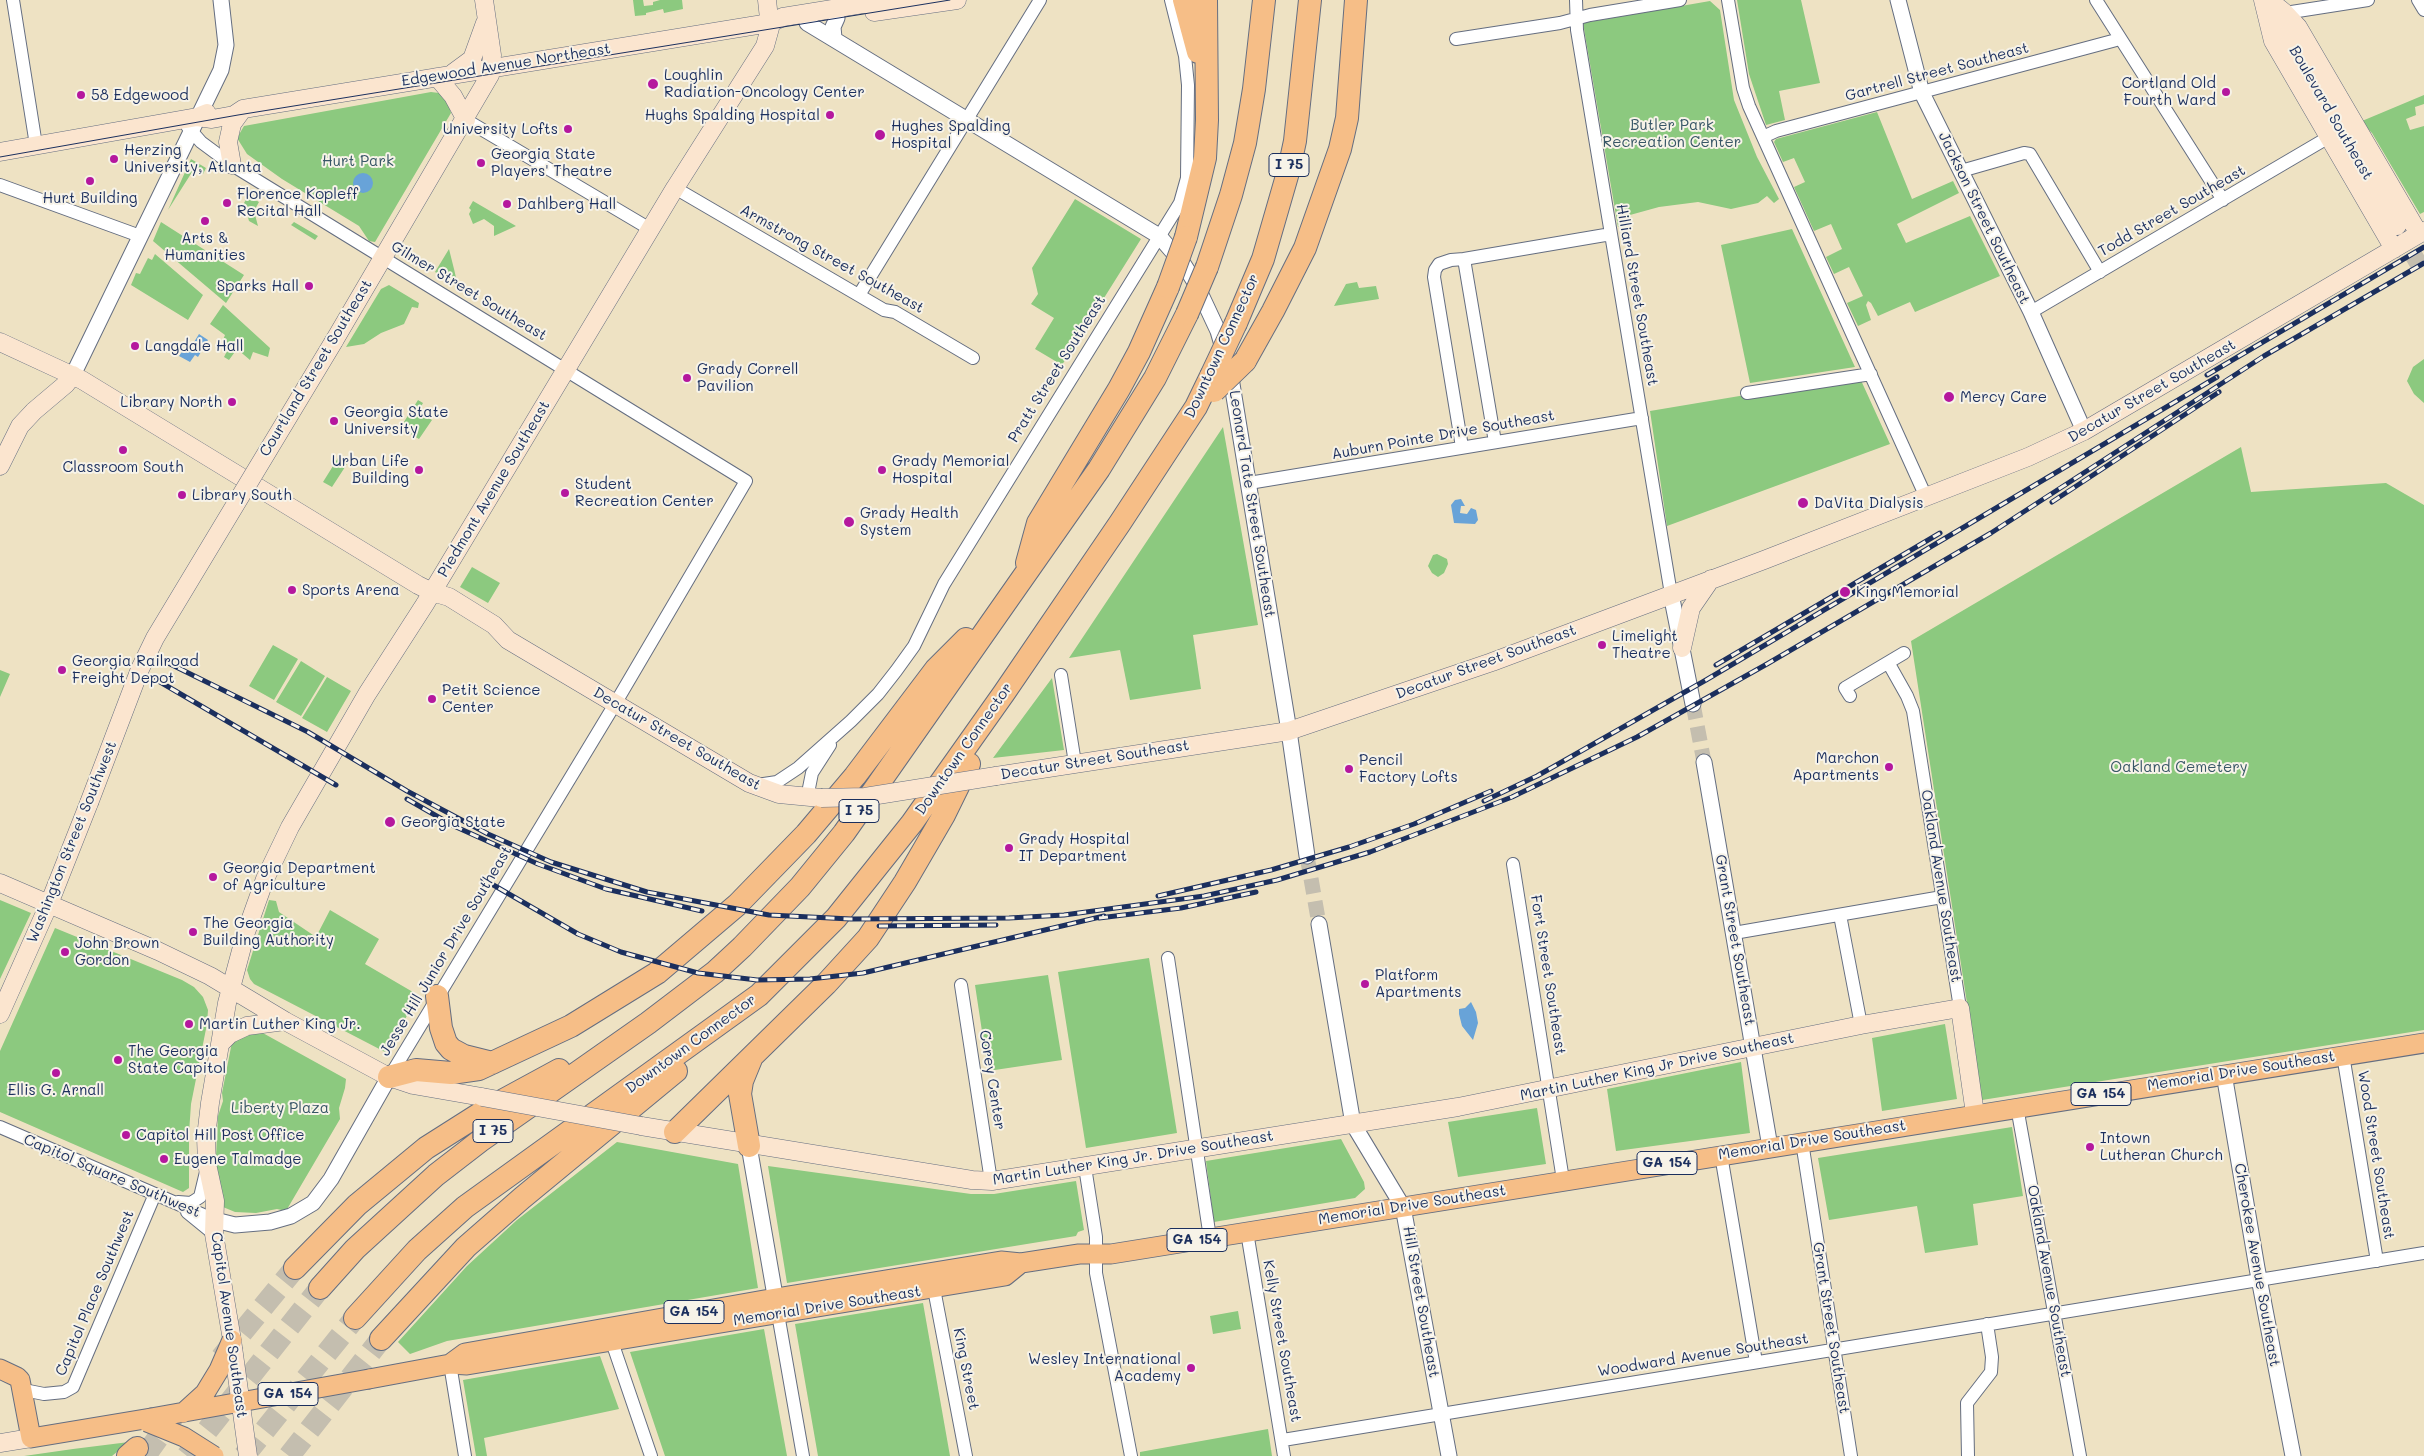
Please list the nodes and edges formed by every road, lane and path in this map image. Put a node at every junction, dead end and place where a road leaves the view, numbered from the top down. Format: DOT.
graph roads {
  1 [pos="13,0"];
  2 [pos="221,0"];
  3 [pos="767,0"];
  4 [pos="887,0"];
  5 [pos="957,0"];
  6 [pos="1040,0"];
  7 [pos="1171,0"];
  8 [pos="1184,0"];
  9 [pos="1206,0"];
  10 [pos="1252,0"];
  11 [pos="1264,0"];
  12 [pos="1310,0"];
  13 [pos="1356,0"];
  14 [pos="1576,0"];
  15 [pos="1680,0"];
  16 [pos="1728,0"];
  17 [pos="1898,0"];
  18 [pos="2096,0"];
  19 [pos="2266,0"];
  20 [pos="2368,0"];
  21 [pos="2418,0"];
  22 [pos="485,8"];
  23 [pos="2424,10"];
  24 [pos="2285,12"];
  25 [pos="837,18"];
  26 [pos="1576,18"];
  27 [pos="770,23"];
  28 [pos="807,23"];
  29 [pos="1260,34"];
  30 [pos="834,38"];
  31 [pos="1456,39"];
  32 [pos="2120,39"];
  33 [pos="491,68"];
  34 [pos="444,76"];
  35 [pos="1922,93"];
  36 [pos="1206,95"];
  37 [pos="243,109"];
  38 [pos="466,120"];
  39 [pos="968,120"];
  40 [pos="190,123"];
  41 [pos="1763,137"];
  42 [pos="2329,137"];
  43 [pos="36,145"];
  44 [pos="0,152"];
  45 [pos="232,165"];
  46 [pos="1961,171"];
  47 [pos="0,185"];
  48 [pos="675,188"];
  49 [pos="2222,200"];
  50 [pos="2397,226"];
  51 [pos="650,229"];
  52 [pos="2421,232"];
  53 [pos="1611,234"];
  54 [pos="140,236"];
  55 [pos="1158,236"];
  56 [pos="2394,248"];
  57 [pos="382,258"];
  58 [pos="1464,259"];
  59 [pos="2100,272"];
  60 [pos="859,295"];
  61 [pos="2031,312"];
  62 [pos="0,342"];
  63 [pos="973,358"];
  64 [pos="567,370"];
  65 [pos="1871,374"];
  66 [pos="73,375"];
  67 [pos="1213,384"];
  68 [pos="1747,393"];
  69 [pos="1642,418"];
  70 [pos="2084,432"];
  71 [pos="1495,442"];
  72 [pos="1462,447"];
  73 [pos="0,466"];
  74 [pos="746,481"];
  75 [pos="1249,483"];
  76 [pos="1926,496"];
  77 [pos="1024,574"];
  78 [pos="1711,579"];
  79 [pos="432,592"];
  80 [pos="1671,594"];
  81 [pos="1004,602"];
  82 [pos="1682,648"];
  83 [pos="1904,653"];
  84 [pos="1889,664"];
  85 [pos="140,669"];
  86 [pos="1061,675"];
  87 [pos="1004,693"];
  88 [pos="1850,696"];
  89 [pos="615,704"];
  90 [pos="1693,704"];
  91 [pos="1289,731"];
  92 [pos="838,732"];
  93 [pos="1704,762"];
  94 [pos="1075,763"];
  95 [pos="756,785"];
  96 [pos="814,798"];
  97 [pos="1307,856"];
  98 [pos="1513,864"];
  99 [pos="0,883"];
  100 [pos="1942,897"];
  101 [pos="49,904"];
  102 [pos="1840,915"];
  103 [pos="1319,924"];
  104 [pos="1734,933"];
  105 [pos="1168,958"];
  106 [pos="961,985"];
  107 [pos="231,987"];
  108 [pos="759,995"];
  109 [pos="437,996"];
  110 [pos="685,996"];
  111 [pos="1960,1008"];
  112 [pos="0,1014"];
  113 [pos="285,1021"];
  114 [pos="1861,1025"];
  115 [pos="2424,1043"];
  116 [pos="220,1044"];
  117 [pos="1753,1048"];
  118 [pos="754,1054"];
  119 [pos="2343,1055"];
  120 [pos="494,1063"];
  121 [pos="2224,1074"];
  122 [pos="389,1077"];
  123 [pos="1550,1090"];
  124 [pos="480,1095"];
  125 [pos="2017,1107"];
  126 [pos="1975,1114"];
  127 [pos="1354,1124"];
  128 [pos="0,1127"];
  129 [pos="674,1132"];
  130 [pos="1802,1142"];
  131 [pos="749,1146"];
  132 [pos="1770,1147"];
  133 [pos="1197,1148"];
  134 [pos="1721,1155"];
  135 [pos="207,1164"];
  136 [pos="1084,1167"];
  137 [pos="1563,1180"];
  138 [pos="991,1181"];
  139 [pos="155,1194"];
  140 [pos="173,1201"];
  141 [pos="1403,1207"];
  142 [pos="214,1227"];
  143 [pos="1247,1232"];
  144 [pos="1210,1238"];
  145 [pos="2424,1253"];
  146 [pos="1096,1255"];
  147 [pos="2377,1261"];
  148 [pos="1022,1263"];
  149 [pos="295,1268"];
  150 [pos="2259,1280"];
  151 [pos="320,1288"];
  152 [pos="934,1289"];
  153 [pos="777,1306"];
  154 [pos="2055,1314"];
  155 [pos="355,1318"];
  156 [pos="1988,1324"];
  157 [pos="231,1333"];
  158 [pos="381,1339"];
  159 [pos="612,1342"];
  160 [pos="1834,1350"];
  161 [pos="1756,1362"];
  162 [pos="450,1364"];
  163 [pos="0,1369"];
  164 [pos="24,1390"];
  165 [pos="241,1403"];
  166 [pos="183,1413"];
  167 [pos="1441,1414"];
  168 [pos="147,1420"];
  169 [pos="31,1438"];
  170 [pos="1282,1440"];
  171 [pos="0,1443"];
  172 [pos="214,1456"];
  173 [pos="248,1456"];
  174 [pos="465,1456"];
  175 [pos="651,1456"];
  176 [pos="803,1456"];
  177 [pos="966,1456"];
  178 [pos="1131,1456"];
  179 [pos="1284,1456"];
  180 [pos="1449,1456"];
  181 [pos="1851,1456"];
  182 [pos="1968,1456"];
  183 [pos="2080,1456"];
  184 [pos="2293,1456"];
  1 -- 43 [label="street"];
  2 -- 40 [label="street"];
  3 -- 27 [label="main road, Piedmont Avenue Southeast"];
  4 -- 27 [label="main road, Edgewood Avenue Northeast"];
  5 -- 25 [label="main road, Edgewood Avenue Northeast"];
  6 -- 39 [label="street"];
  7 -- 55 [label="street, Pratt Street Southeast"];
  8 -- 36 [label="highway"];
  9 -- 36 [label="highway"];
  10 -- 29 [label="highway"];
  11 -- 29 [label="highway, I 75"];
  12 -- 67 [label="highway, Downtown Connector / I 75, bridge"];
  13 -- 67 [label="highway, bridge"];
  14 -- 26 [label="street, Hilliard Street Southeast"];
  15 -- 26 [label="street"];
  16 -- 41 [label="street"];
  17 -- 35 [label="street, Jackson Street Southeast"];
  18 -- 32 [label="street"];
  19 -- 24 [label="main road"];
  19 -- 42 [label="main road"];
  19 -- 50 [label="main road, Boulevard Southeast"];
  20 -- 24 [label="street"];
  21 -- 23 [label="street"];
  22 -- 33 [label="main road"];
  22 -- 34 [label="main road"];
  24 -- 52 [label="main road"];
  25 -- 28 [label="main road, Edgewood Avenue Northeast"];
  25 -- 30 [label="street"];
  26 -- 31 [label="street"];
  26 -- 53 [label="street, Hilliard Street Southeast"];
  27 -- 28 [label="main road, Edgewood Avenue Northeast"];
  27 -- 33 [label="main road, Edgewood Avenue Northeast"];
  27 -- 48 [label="main road, Piedmont Avenue Southeast"];
  28 -- 30 [label="street, Leonard Tate Street Southeast"];
  29 -- 77 [label="highway, I 75, bridge"];
  30 -- 39 [label="street, Leonard Tate Street Southeast"];
  32 -- 35 [label="street, Gartrell Street Southeast"];
  32 -- 49 [label="street"];
  33 -- 34 [label="main road, Edgewood Avenue Northeast"];
  33 -- 38 [label="main road, Courtland Street Southeast"];
  34 -- 37 [label="main road, Edgewood Avenue Northeast"];
  34 -- 38 [label="main road"];
  35 -- 41 [label="street, Gartrell Street Southeast"];
  35 -- 46 [label="street, Jackson Street Southeast"];
  36 -- 77 [label="highway, bridge"];
  37 -- 40 [label="main road, Edgewood Avenue Northeast"];
  37 -- 45 [label="main road"];
  38 -- 51 [label="street"];
  38 -- 57 [label="main road, Courtland Street Southeast"];
  39 -- 55 [label="street, Leonard Tate Street Southeast"];
  39 -- 60 [label="street"];
  40 -- 43 [label="main road, Edgewood Avenue Northeast"];
  40 -- 45 [label="street, Gilmer Street Southeast"];
  40 -- 54 [label="street"];
  41 -- 65 [label="street"];
  42 -- 49 [label="street, Todd Street Southeast"];
  42 -- 56 [label="main road"];
  43 -- 44 [label="main road, Edgewood Avenue Northeast"];
  45 -- 57 [label="street, Gilmer Street Southeast"];
  46 -- 59 [label="street"];
  46 -- 61 [label="street, Jackson Street Southeast"];
  47 -- 54 [label="street"];
  48 -- 51 [label="main road, Piedmont Avenue Southeast"];
  48 -- 60 [label="street, Armstrong Street Southeast"];
  49 -- 59 [label="street, Todd Street Southeast"];
  51 -- 64 [label="main road, Piedmont Avenue Southeast"];
  52 -- 56 [label="main road, Decatur Street Southeast"];
  53 -- 58 [label="street"];
  53 -- 69 [label="street, Hilliard Street Southeast"];
  54 -- 66 [label="street"];
  55 -- 75 [label="street, Leonard Tate Street Southeast"];
  55 -- 92 [label="street, Pratt Street Southeast"];
  56 -- 70 [label="main road, Decatur Street Southeast"];
  57 -- 64 [label="street, Gilmer Street Southeast"];
  57 -- 85 [label="main road, Courtland Street Southeast, bridge"];
  58 -- 71 [label="street"];
  58 -- 72 [label="street"];
  59 -- 61 [label="street, Todd Street Southeast"];
  60 -- 63 [label="street, Armstrong Street Southeast"];
  61 -- 70 [label="street, Jackson Street Southeast"];
  62 -- 66 [label="main road, Decatur Street Southeast"];
  64 -- 74 [label="street, Gilmer Street Southeast"];
  64 -- 79 [label="main road, Piedmont Avenue Southeast"];
  65 -- 68 [label="street"];
  65 -- 76 [label="street"];
  66 -- 73 [label="main road"];
  66 -- 79 [label="main road, Decatur Street Southeast"];
  67 -- 87 [label="highway, Downtown Connector / I 75"];
  69 -- 71 [label="street, Auburn Pointe Drive Southeast"];
  69 -- 80 [label="street, Hilliard Street Southeast"];
  70 -- 76 [label="main road, Decatur Street Southeast"];
  71 -- 72 [label="street, Auburn Pointe Drive Southeast"];
  72 -- 75 [label="street, Auburn Pointe Drive Southeast"];
  74 -- 89 [label="street, Jesse Hill Junior Drive Southeast"];
  75 -- 91 [label="street, Leonard Tate Street Southeast"];
  76 -- 78 [label="main road, Decatur Street Southeast"];
  77 -- 81 [label="highway, I 75"];
  78 -- 80 [label="main road, Decatur Street Southeast"];
  78 -- 82 [label="main road"];
  79 -- 89 [label="main road, Decatur Street Southeast"];
  79 -- 107 [label="main road, Piedmont Avenue Southeast"];
  80 -- 82 [label="street"];
  80 -- 91 [label="main road, Decatur Street Southeast"];
  81 -- 110 [label="highway, I 75"];
  81 -- 120 [label="highway"];
  82 -- 90 [label="street"];
  83 -- 84 [label="street"];
  84 -- 88 [label="street"];
  84 -- 100 [label="street, Oakland Avenue Southeast"];
  85 -- 101 [label="main road, Washington Street Southwest, bridge"];
  86 -- 94 [label="street"];
  87 -- 108 [label="highway, Downtown Connector / I 75"];
  87 -- 118 [label="highway"];
  89 -- 95 [label="main road, Decatur Street Southeast"];
  89 -- 109 [label="street, Jesse Hill Junior Drive Southeast"];
  91 -- 94 [label="main road, Decatur Street Southeast"];
  91 -- 97 [label="street"];
  92 -- 95 [label="street, Pratt Street Southeast"];
  92 -- 96 [label="street"];
  93 -- 104 [label="street, Grant Street Southeast"];
  94 -- 96 [label="main road, Decatur Street Southeast, bridge"];
  95 -- 96 [label="main road, Decatur Street Southeast"];
  98 -- 123 [label="street, Fort Street Southeast"];
  99 -- 101 [label="main road"];
  100 -- 102 [label="street"];
  100 -- 111 [label="street, Oakland Avenue Southeast"];
  101 -- 107 [label="main road"];
  101 -- 112 [label="main road, Washington Street Southwest"];
  102 -- 104 [label="street"];
  102 -- 114 [label="street"];
  103 -- 127 [label="street, Hill Street Southeast"];
  104 -- 117 [label="street, Grant Street Southeast"];
  105 -- 133 [label="street"];
  106 -- 138 [label="street, Corey Center"];
  107 -- 113 [label="main road"];
  107 -- 116 [label="main road, Capitol Avenue Southeast"];
  108 -- 155 [label="highway, Downtown Connector / I 75"];
  108 -- 158 [label="highway"];
  109 -- 120 [label="highway"];
  109 -- 122 [label="street, Jesse Hill Junior Drive Southeast"];
  110 -- 149 [label="highway"];
  110 -- 151 [label="highway, I 75"];
  111 -- 114 [label="main road, Martin Luther King Jr Drive Southeast"];
  111 -- 126 [label="main road, Oakland Avenue Southeast"];
  113 -- 116 [label="main road"];
  113 -- 122 [label="main road"];
  114 -- 117 [label="main road, Martin Luther King Jr Drive Southeast"];
  115 -- 119 [label="main road, Memorial Drive Southeast / GA 154"];
  116 -- 135 [label="main road, Capitol Avenue Southeast"];
  117 -- 123 [label="main road, Martin Luther King Jr Drive Southeast"];
  117 -- 132 [label="street, Grant Street Southeast"];
  118 -- 129 [label="highway"];
  118 -- 131 [label="highway"];
  119 -- 121 [label="main road, Memorial Drive Southeast / GA 154"];
  119 -- 147 [label="street, Wood Street Southeast"];
  120 -- 122 [label="highway"];
  120 -- 124 [label="highway"];
  121 -- 125 [label="main road, Memorial Drive Southeast / GA 154"];
  121 -- 150 [label="street, Cherokee Avenue Southeast"];
  122 -- 124 [label="main road"];
  122 -- 142 [label="street, Capitol Square Southwest"];
  123 -- 127 [label="main road, Martin Luther King Jr Drive Southeast"];
  123 -- 137 [label="street, Fort Street Southeast"];
  124 -- 129 [label="main road, bridge"];
  125 -- 126 [label="main road, Memorial Drive Southeast / GA 154"];
  125 -- 154 [label="street, Oakland Avenue Southeast"];
  126 -- 130 [label="main road, Memorial Drive Southeast / GA 154"];
  127 -- 133 [label="main road, Martin Luther King Jr. Drive Southeast"];
  127 -- 141 [label="street, Hill Street Southeast"];
  128 -- 139 [label="street, Capitol Square Southwest"];
  129 -- 131 [label="main road, Martin Luther King Jr. Drive Southeast"];
  130 -- 132 [label="main road, Memorial Drive Southeast / GA 154"];
  130 -- 160 [label="street, Grant Street Southeast"];
  131 -- 138 [label="main road, Martin Luther King Jr. Drive Southeast"];
  131 -- 153 [label="street"];
  132 -- 134 [label="main road, Memorial Drive Southeast / GA 154"];
  133 -- 136 [label="main road, Martin Luther King Jr. Drive Southeast"];
  133 -- 144 [label="street"];
  134 -- 137 [label="main road, Memorial Drive Southeast / GA 154"];
  134 -- 161 [label="street"];
  135 -- 140 [label="street"];
  135 -- 142 [label="main road, Capitol Avenue Southeast"];
  136 -- 138 [label="main road, Martin Luther King Jr. Drive Southeast"];
  136 -- 146 [label="street"];
  137 -- 141 [label="main road, Memorial Drive Southeast / GA 154"];
  139 -- 140 [label="street, Capitol Square Southwest"];
  139 -- 164 [label="street, Capitol Place Southwest"];
  140 -- 142 [label="street"];
  141 -- 143 [label="main road, Memorial Drive Southeast / GA 154"];
  141 -- 167 [label="street, Hill Street Southeast"];
  142 -- 157 [label="main road, Capitol Avenue Southeast"];
  143 -- 144 [label="main road, Memorial Drive Southeast / GA 154"];
  143 -- 170 [label="street, Kelly Street Southeast"];
  144 -- 146 [label="main road, Memorial Drive Southeast / GA 154"];
  145 -- 147 [label="street, Woodward Avenue Southeast"];
  146 -- 148 [label="main road, Memorial Drive Southeast / GA 154"];
  146 -- 178 [label="street"];
  147 -- 150 [label="street, Woodward Avenue Southeast"];
  148 -- 152 [label="main road, Memorial Drive Southeast / GA 154"];
  148 -- 153 [label="main road, Memorial Drive Southeast / GA 154"];
  150 -- 154 [label="street, Woodward Avenue Southeast"];
  150 -- 184 [label="street, Cherokee Avenue Southeast"];
  152 -- 153 [label="main road, Memorial Drive Southeast / GA 154"];
  152 -- 177 [label="street, King Street"];
  153 -- 159 [label="main road, Memorial Drive Southeast / GA 154"];
  153 -- 162 [label="main road, Memorial Drive Southeast / GA 154"];
  153 -- 176 [label="street"];
  154 -- 156 [label="street, Woodward Avenue Southeast"];
  154 -- 183 [label="street, Oakland Avenue Southeast"];
  156 -- 160 [label="street, Woodward Avenue Southeast"];
  156 -- 182 [label="street"];
  157 -- 165 [label="main road, Capitol Avenue Southeast, bridge"];
  157 -- 166 [label="main road, bridge"];
  159 -- 162 [label="main road, Memorial Drive Southeast / GA 154"];
  159 -- 175 [label="street"];
  160 -- 161 [label="street, Woodward Avenue Southeast"];
  160 -- 181 [label="street, Grant Street Southeast"];
  161 -- 167 [label="street, Woodward Avenue Southeast"];
  162 -- 165 [label="main road, Memorial Drive Southeast / GA 154, bridge"];
  162 -- 174 [label="street"];
  163 -- 164 [label="main road"];
  164 -- 169 [label="main road"];
  165 -- 166 [label="main road, Memorial Drive Southeast / GA 154, bridge"];
  165 -- 173 [label="main road, Capitol Avenue Southeast, bridge"];
  166 -- 168 [label="main road, Memorial Drive Southeast / GA 154, bridge"];
  167 -- 170 [label="street, Woodward Avenue Southeast"];
  167 -- 180 [label="street, Hill Street Southeast"];
  168 -- 169 [label="main road, Memorial Drive Southeast / GA 154"];
  168 -- 172 [label="main road, bridge"];
  169 -- 171 [label="main road"];
  170 -- 179 [label="street, Kelly Street Southeast"];
}
